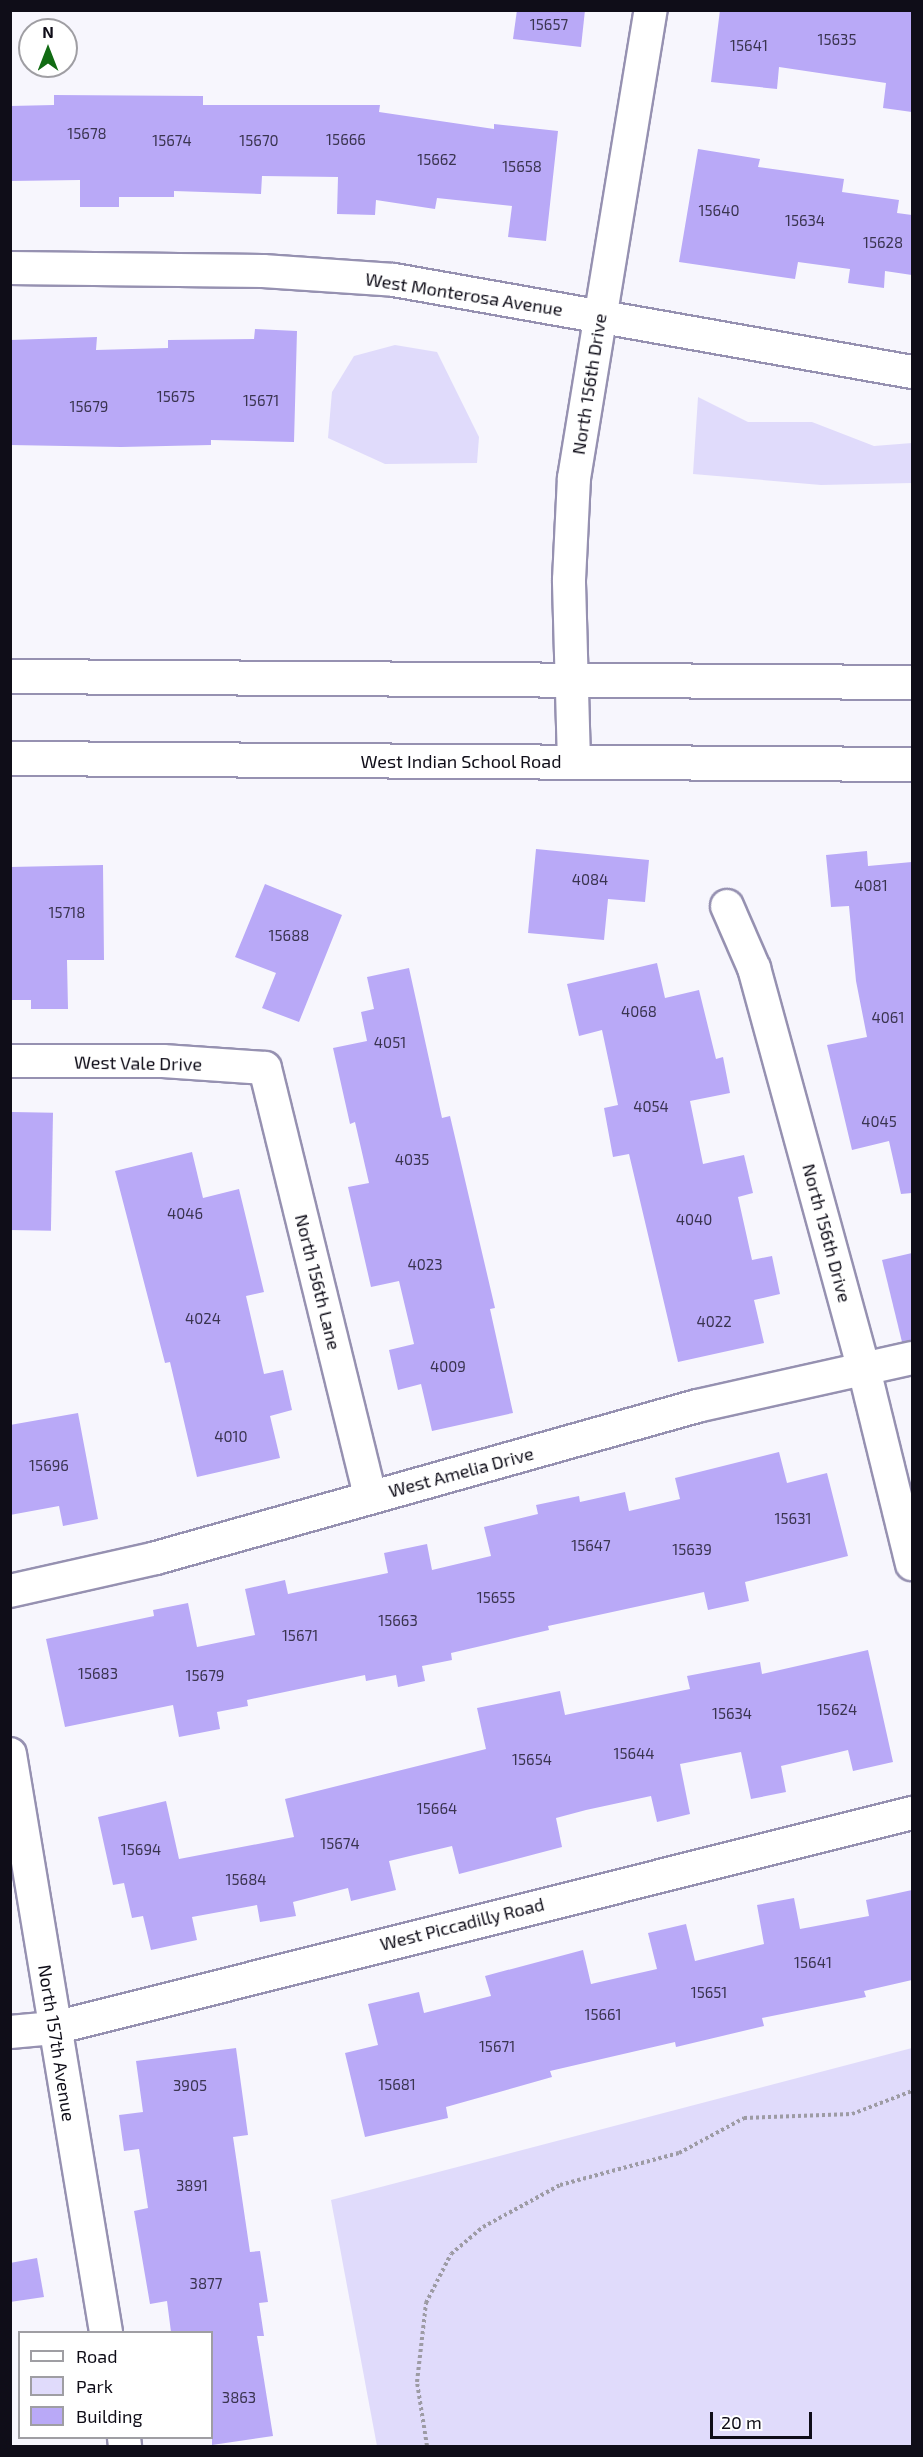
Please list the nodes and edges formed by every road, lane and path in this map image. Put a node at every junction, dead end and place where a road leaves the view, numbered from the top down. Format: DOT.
graph roads {
  1 [pos="651,10"];
  2 [pos="10,268"];
  3 [pos="600,316"];
  4 [pos="912,372"];
  5 [pos="10,676"];
  6 [pos="572,680"];
  7 [pos="912,682"];
  8 [pos="10,758"];
  9 [pos="574,762"];
  10 [pos="912,764"];
  11 [pos="727,906"];
  12 [pos="10,1061"];
  13 [pos="266,1068"];
  14 [pos="912,1358"];
  15 [pos="864,1369"];
  16 [pos="370,1497"];
  17 [pos="912,1564"];
  18 [pos="10,1591"];
  19 [pos="10,1754"];
  20 [pos="912,1813"];
  21 [pos="54,2028"];
  22 [pos="10,2032"];
  23 [pos="912,2091"];
  24 [pos="106,2331"];
  25 [pos="427,2446"];
  1 -- 3 [label="street, North 156th Drive"];
  2 -- 3 [label="street, West Monterosa Avenue"];
  3 -- 4 [label="street, West Monterosa Avenue"];
  3 -- 6 [label="street, North 156th Drive"];
  5 -- 6 [label="main road"];
  6 -- 7 [label="main road"];
  6 -- 9 [label="street, North 156th Drive"];
  8 -- 9 [label="main road, West Indian School Road"];
  9 -- 10 [label="main road, West Indian School Road"];
  11 -- 15 [label="street, North 156th Drive"];
  12 -- 13 [label="street, West Vale Drive"];
  13 -- 16 [label="street, North 156th Lane"];
  14 -- 15 [label="street, West Amelia Drive"];
  15 -- 16 [label="street, West Amelia Drive"];
  15 -- 17 [label="street, North 156th Drive"];
  16 -- 18 [label="street, West Amelia Drive"];
  19 -- 21 [label="street, North 157th Avenue"];
  20 -- 21 [label="street, West Piccadilly Road"];
  21 -- 22 [label="street, West Piccadilly Road"];
  21 -- 24 [label="street, North 157th Avenue"];
  23 -- 25 [label="path"];
}
